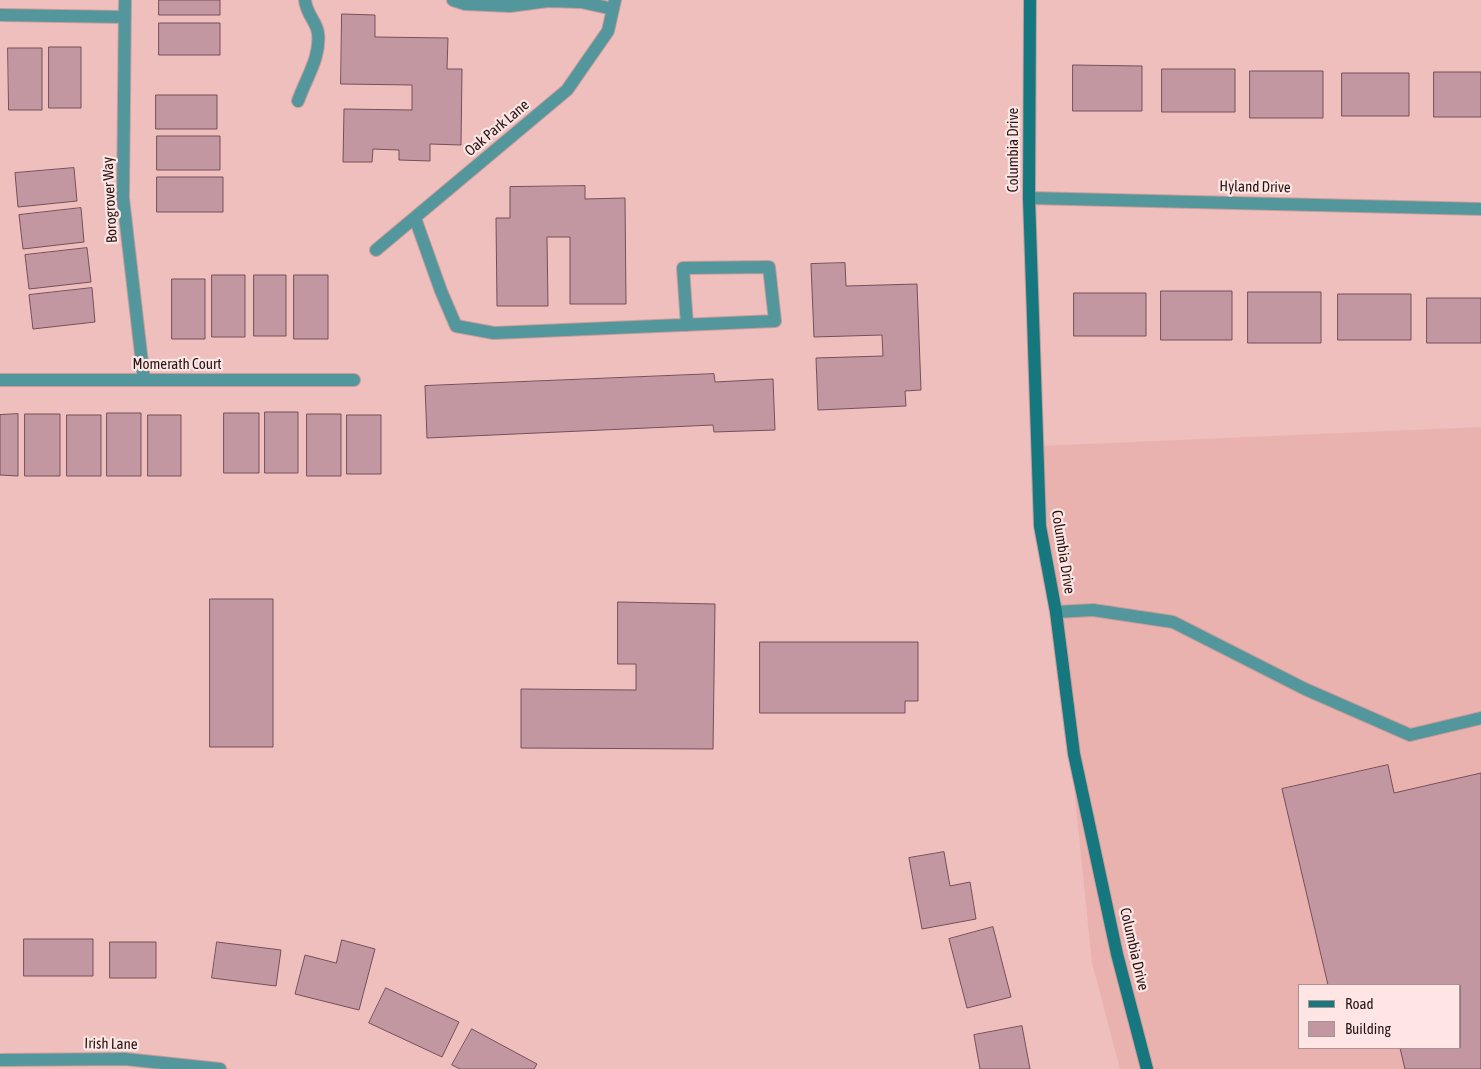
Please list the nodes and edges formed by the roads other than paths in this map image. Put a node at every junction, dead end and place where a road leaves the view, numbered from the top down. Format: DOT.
graph roads {
  1 [pos="124,0"];
  2 [pos="305,0"];
  3 [pos="453,0"];
  4 [pos="1030,0"];
  5 [pos="614,5"];
  6 [pos="0,16"];
  7 [pos="124,17"];
  8 [pos="298,100"];
  9 [pos="1029,198"];
  10 [pos="1481,209"];
  11 [pos="415,218"];
  12 [pos="376,250"];
  13 [pos="687,325"];
  14 [pos="0,380"];
  15 [pos="144,380"];
  16 [pos="354,380"];
  17 [pos="1056,612"];
  18 [pos="1481,718"];
  19 [pos="0,1060"];
  20 [pos="125,1064"];
  21 [pos="220,1069"];
  22 [pos="1147,1069"];
  1 -- 7 [label="street, Borogrover Way"];
  2 -- 8 [label="street"];
  3 -- 5 [label="street, Oak Park Lane"];
  4 -- 9 [label="main road, Columbia Drive"];
  5 -- 11 [label="street, Oak Park Lane"];
  6 -- 7 [label="street"];
  7 -- 15 [label="street, Borogrover Way"];
  9 -- 10 [label="street, Hyland Drive"];
  9 -- 17 [label="main road, Columbia Drive"];
  11 -- 12 [label="street, Oak Park Lane"];
  11 -- 13 [label="street"];
  13 -- 13 [label="street"];
  14 -- 15 [label="street, Momerath Court"];
  15 -- 16 [label="street, Momerath Court"];
  17 -- 18 [label="street"];
  17 -- 22 [label="main road, Columbia Drive"];
  19 -- 20 [label="street, Irish Lane"];
  20 -- 21 [label="street, Irish Lane"];
}
